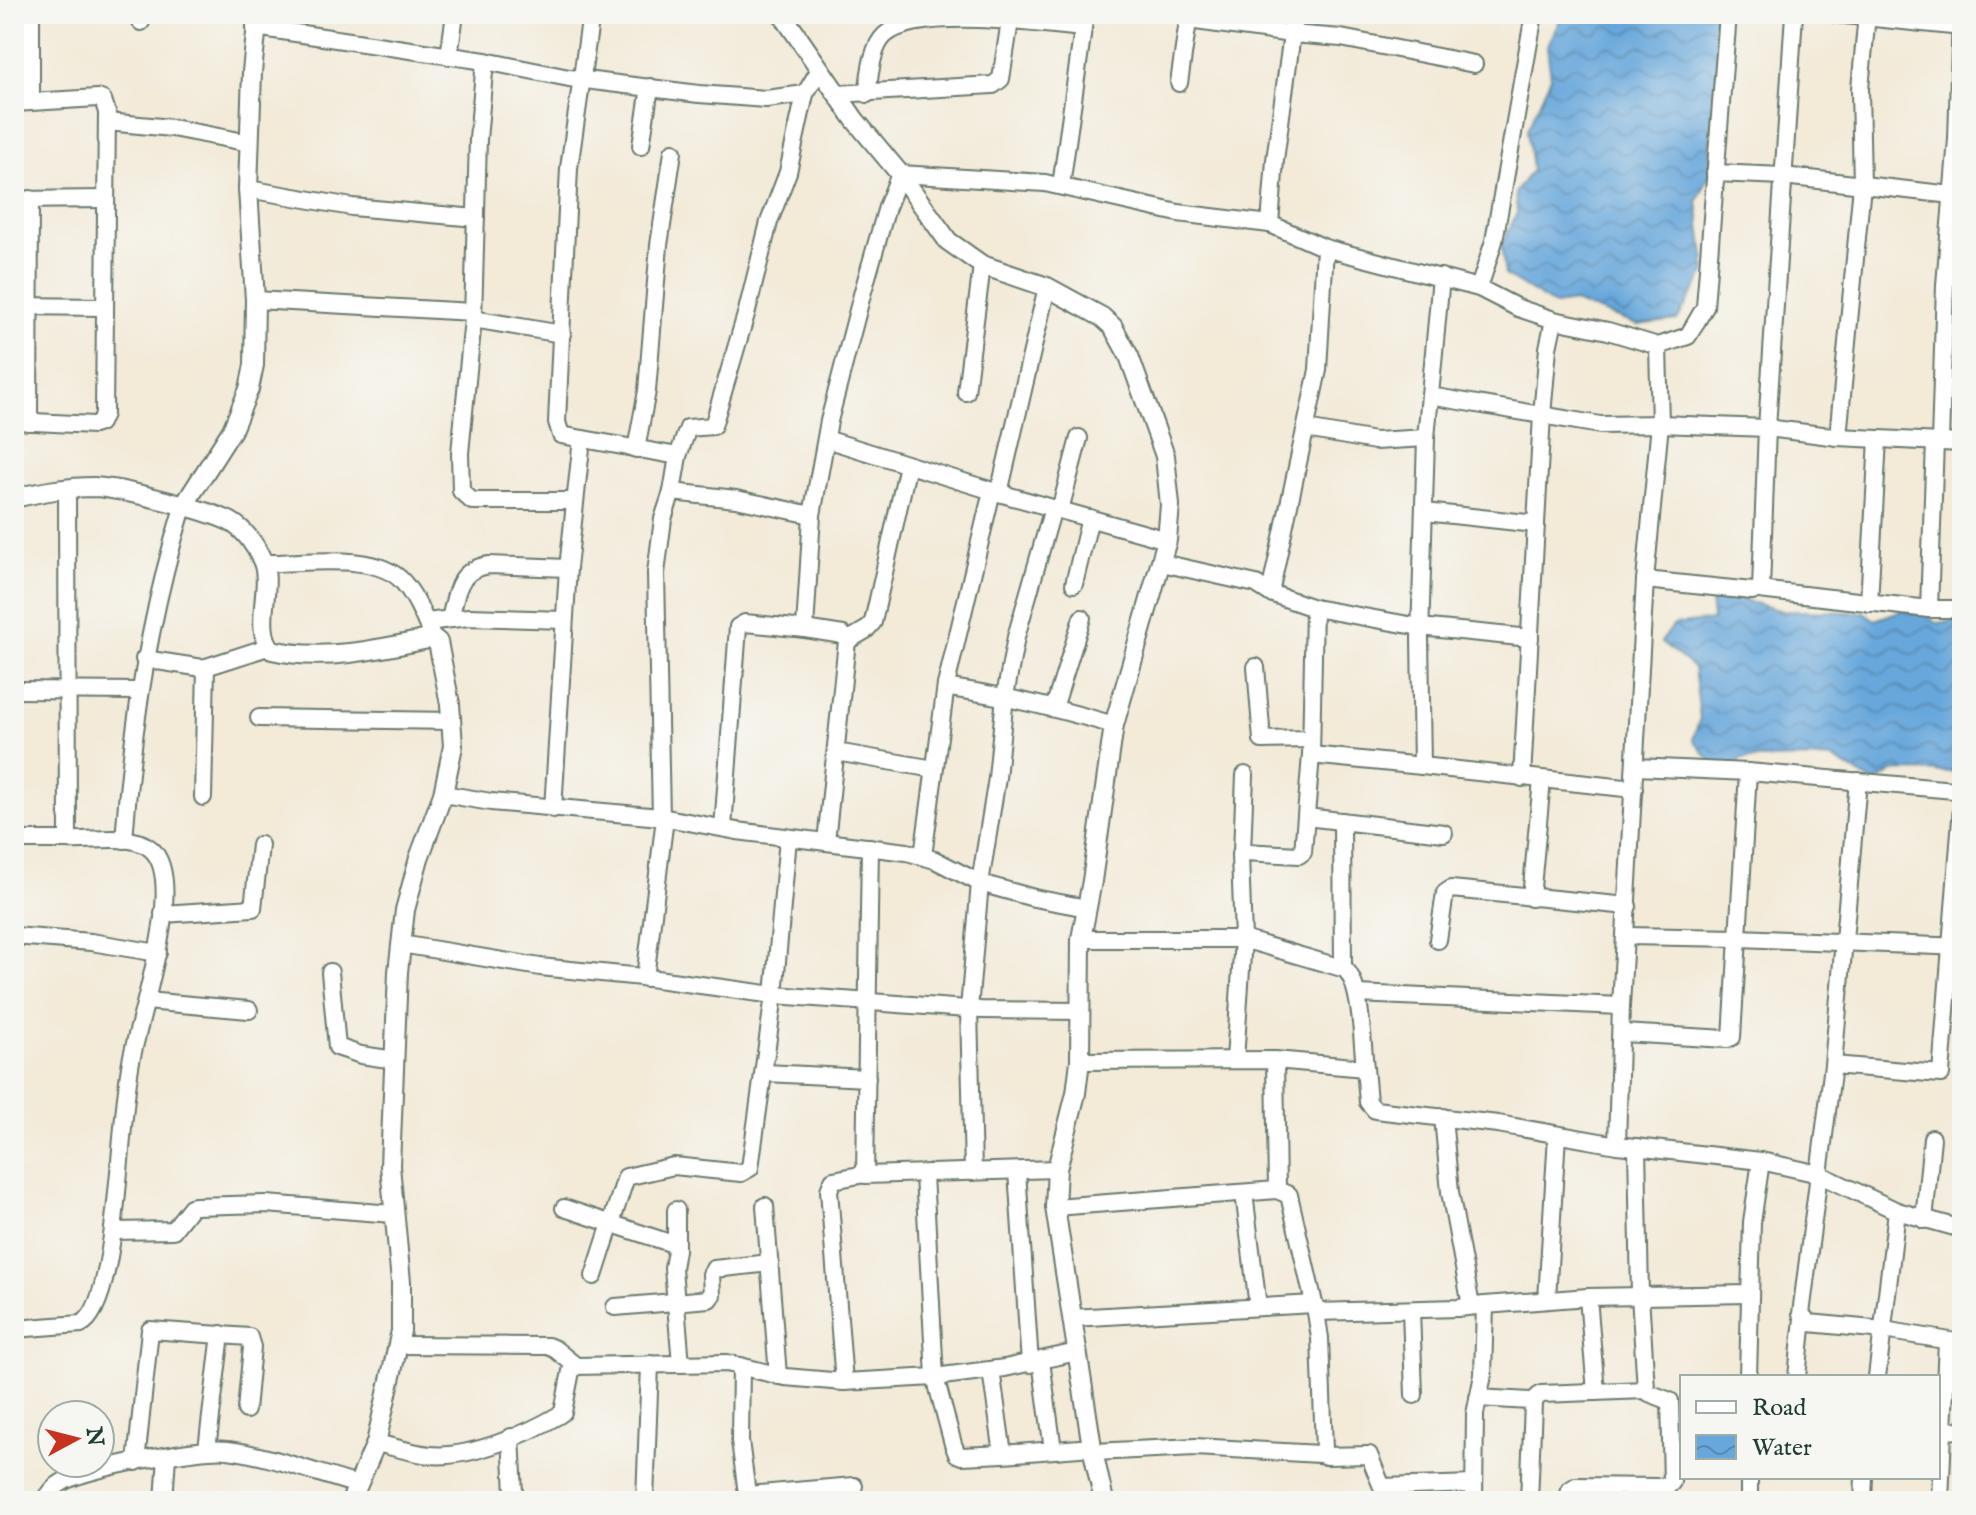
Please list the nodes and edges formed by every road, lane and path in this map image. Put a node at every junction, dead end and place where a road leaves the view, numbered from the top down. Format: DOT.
graph roads {
  1 [pos="31,14"];
  2 [pos="455,14"];
  3 [pos="591,14"];
  4 [pos="782,14"];
  5 [pos="1295,14"];
  6 [pos="1534,14"];
  7 [pos="1728,14"];
  8 [pos="1794,14"];
  9 [pos="1835,14"];
  10 [pos="1866,16"];
  11 [pos="1188,17"];
  12 [pos="256,20"];
  13 [pos="1010,21"];
  14 [pos="1084,21"];
  15 [pos="1961,23"];
  16 [pos="1292,34"];
  17 [pos="449,56"];
  18 [pos="485,61"];
  19 [pos="1474,64"];
  20 [pos="820,69"];
  21 [pos="581,80"];
  22 [pos="1179,83"];
  23 [pos="650,87"];
  24 [pos="805,94"];
  25 [pos="837,94"];
  26 [pos="867,94"];
  27 [pos="31,102"];
  28 [pos="14,103"];
  29 [pos="107,122"];
  30 [pos="250,143"];
  31 [pos="641,146"];
  32 [pos="673,152"];
  33 [pos="1715,173"];
  34 [pos="900,174"];
  35 [pos="1783,176"];
  36 [pos="1862,185"];
  37 [pos="1061,186"];
  38 [pos="248,189"];
  39 [pos="1957,196"];
  40 [pos="105,199"];
  41 [pos="22,200"];
  42 [pos="476,218"];
  43 [pos="1270,224"];
  44 [pos="1325,248"];
  45 [pos="982,265"];
  46 [pos="1441,277"];
  47 [pos="1047,287"];
  48 [pos="1479,288"];
  49 [pos="255,300"];
  50 [pos="21,306"];
  51 [pos="104,307"];
  52 [pos="473,316"];
  53 [pos="1554,320"];
  54 [pos="562,334"];
  55 [pos="1658,346"];
  56 [pos="966,392"];
  57 [pos="1430,396"];
  58 [pos="1542,415"];
  59 [pos="22,422"];
  60 [pos="1660,424"];
  61 [pos="1767,428"];
  62 [pos="1306,429"];
  63 [pos="1838,437"];
  64 [pos="1079,438"];
  65 [pos="1426,438"];
  66 [pos="582,439"];
  67 [pos="826,439"];
  68 [pos="1878,439"];
  69 [pos="1937,442"];
  70 [pos="1962,443"];
  71 [pos="636,449"];
  72 [pos="678,456"];
  73 [pos="908,465"];
  74 [pos="67,488"];
  75 [pos="672,492"];
  76 [pos="995,492"];
  77 [pos="14,498"];
  78 [pos="575,501"];
  79 [pos="183,507"];
  80 [pos="1056,509"];
  81 [pos="1425,512"];
  82 [pos="812,515"];
  83 [pos="1090,518"];
  84 [pos="1536,524"];
  85 [pos="1167,540"];
  86 [pos="264,563"];
  87 [pos="1162,563"];
  88 [pos="568,568"];
  89 [pos="1645,580"];
  90 [pos="1074,584"];
  91 [pos="1759,590"];
  92 [pos="1270,593"];
  93 [pos="1869,603"];
  94 [pos="1314,608"];
  95 [pos="1929,609"];
  96 [pos="1962,609"];
  97 [pos="1082,618"];
  98 [pos="450,619"];
  99 [pos="564,620"];
  100 [pos="1420,627"];
  101 [pos="805,629"];
  102 [pos="429,630"];
  103 [pos="1530,638"];
  104 [pos="847,641"];
  105 [pos="268,647"];
  106 [pos="144,659"];
  107 [pos="206,667"];
  108 [pos="1256,667"];
  109 [pos="946,685"];
  110 [pos="14,690"];
  111 [pos="66,691"];
  112 [pos="139,691"];
  113 [pos="1005,696"];
  114 [pos="1054,708"];
  115 [pos="259,718"];
  116 [pos="452,721"];
  117 [pos="1114,725"];
  118 [pos="1311,747"];
  119 [pos="836,752"];
  120 [pos="1422,766"];
  121 [pos="1636,767"];
  122 [pos="934,769"];
  123 [pos="1748,772"];
  124 [pos="1245,775"];
  125 [pos="1522,778"];
  126 [pos="1542,780"];
  127 [pos="1858,781"];
  128 [pos="1634,789"];
  129 [pos="443,794"];
  130 [pos="1962,795"];
  131 [pos="203,797"];
  132 [pos="1962,806"];
  133 [pos="553,809"];
  134 [pos="663,817"];
  135 [pos="1306,817"];
  136 [pos="1342,821"];
  137 [pos="723,828"];
  138 [pos="1444,833"];
  139 [pos="788,838"];
  140 [pos="14,840"];
  141 [pos="68,840"];
  142 [pos="124,840"];
  143 [pos="826,842"];
  144 [pos="260,845"];
  145 [pos="870,847"];
  146 [pos="1242,853"];
  147 [pos="923,856"];
  148 [pos="980,883"];
  149 [pos="1531,898"];
  150 [pos="1628,906"];
  151 [pos="1087,908"];
  152 [pos="163,914"];
  153 [pos="14,936"];
  154 [pos="1626,936"];
  155 [pos="1739,938"];
  156 [pos="1081,939"];
  157 [pos="1243,939"];
  158 [pos="1438,940"];
  159 [pos="1843,941"];
  160 [pos="401,944"];
  161 [pos="1956,947"];
  162 [pos="158,953"];
  163 [pos="1343,968"];
  164 [pos="330,972"];
  165 [pos="645,978"];
  166 [pos="1357,994"];
  167 [pos="774,995"];
  168 [pos="146,1001"];
  169 [pos="869,1002"];
  170 [pos="1621,1006"];
  171 [pos="969,1009"];
  172 [pos="249,1010"];
  173 [pos="1079,1011"];
  174 [pos="1622,1033"];
  175 [pos="395,1060"];
  176 [pos="1235,1060"];
  177 [pos="1275,1060"];
  178 [pos="1080,1061"];
  179 [pos="1833,1065"];
  180 [pos="1365,1068"];
  181 [pos="765,1073"];
  182 [pos="867,1078"];
  183 [pos="1443,1117"];
  184 [pos="1557,1135"];
  185 [pos="1932,1138"];
  186 [pos="1617,1145"];
  187 [pos="1637,1147"];
  188 [pos="1761,1161"];
  189 [pos="1057,1169"];
  190 [pos="1017,1171"];
  191 [pos="973,1172"];
  192 [pos="865,1174"];
  193 [pos="1819,1174"];
  194 [pos="924,1175"];
  195 [pos="1277,1190"];
  196 [pos="1244,1193"];
  197 [pos="765,1206"];
  198 [pos="1055,1207"];
  199 [pos="564,1208"];
  200 [pos="676,1210"];
  201 [pos="1897,1211"];
  202 [pos="393,1214"];
  203 [pos="1924,1220"];
  204 [pos="610,1224"];
  205 [pos="1962,1229"];
  206 [pos="113,1231"];
  207 [pos="676,1245"];
  208 [pos="770,1263"];
  209 [pos="594,1276"];
  210 [pos="1749,1294"];
  211 [pos="1640,1295"];
  212 [pos="1588,1297"];
  213 [pos="1547,1299"];
  214 [pos="675,1302"];
  215 [pos="1478,1306"];
  216 [pos="615,1307"];
  217 [pos="1258,1307"];
  218 [pos="1315,1308"];
  219 [pos="1411,1310"];
  220 [pos="1072,1318"];
  221 [pos="1803,1318"];
  222 [pos="14,1329"];
  223 [pos="1884,1330"];
  224 [pos="221,1334"];
  225 [pos="1955,1342"];
  226 [pos="399,1345"];
  227 [pos="1077,1352"];
  228 [pos="1036,1363"];
  229 [pos="650,1364"];
  230 [pos="681,1364"];
  231 [pos="576,1366"];
  232 [pos="741,1366"];
  233 [pos="991,1370"];
  234 [pos="1748,1375"];
  235 [pos="1797,1375"];
  236 [pos="1877,1375"];
  237 [pos="778,1376"];
  238 [pos="935,1377"];
  239 [pos="844,1382"];
  240 [pos="1646,1390"];
  241 [pos="1596,1392"];
  242 [pos="1414,1395"];
  243 [pos="1478,1398"];
  244 [pos="1676,1399"];
  245 [pos="1532,1402"];
  246 [pos="246,1410"];
  247 [pos="1962,1430"];
  248 [pos="1941,1431"];
  249 [pos="511,1437"];
  250 [pos="376,1443"];
  251 [pos="1940,1446"];
  252 [pos="207,1449"];
  253 [pos="1093,1449"];
  254 [pos="1053,1450"];
  255 [pos="1003,1454"];
  256 [pos="1320,1454"];
  257 [pos="167,1456"];
  258 [pos="136,1462"];
  259 [pos="1749,1479"];
  260 [pos="1864,1479"];
  261 [pos="1939,1479"];
  262 [pos="854,1486"];
  263 [pos="1474,1492"];
  264 [pos="355,1493"];
  265 [pos="1376,1493"];
  266 [pos="1414,1493"];
  267 [pos="1657,1494"];
  268 [pos="748,1498"];
  269 [pos="45,1501"];
  270 [pos="164,1501"];
  271 [pos="496,1501"];
  272 [pos="645,1501"];
  273 [pos="1104,1501"];
  274 [pos="1529,1501"];
  275 [pos="1567,1501"];
  276 [pos="1749,1501"];
  277 [pos="1863,1501"];
  278 [pos="1940,1501"];
  1 -- 27 [label="street"];
  2 -- 17 [label="street"];
  3 -- 21 [label="street"];
  4 -- 20 [label="street"];
  5 -- 16 [label="street"];
  6 -- 48 [label="street"];
  7 -- 33 [label="street"];
  8 -- 35 [label="street"];
  9 -- 10 [label="street"];
  10 -- 15 [label="street"];
  10 -- 36 [label="street"];
  11 -- 16 [label="street"];
  11 -- 22 [label="street"];
  12 -- 17 [label="street"];
  12 -- 30 [label="street"];
  13 -- 14 [label="street"];
  13 -- 26 [label="street"];
  13 -- 26 [label="street"];
  14 -- 37 [label="street"];
  15 -- 39 [label="street"];
  16 -- 19 [label="street"];
  16 -- 43 [label="street"];
  17 -- 18 [label="street"];
  18 -- 21 [label="street"];
  18 -- 42 [label="street"];
  20 -- 24 [label="street"];
  20 -- 25 [label="street"];
  21 -- 23 [label="street"];
  21 -- 54 [label="street"];
  23 -- 24 [label="street"];
  23 -- 31 [label="street"];
  24 -- 72 [label="street"];
  25 -- 26 [label="street"];
  25 -- 34 [label="street"];
  27 -- 28 [label="street"];
  27 -- 29 [label="street"];
  29 -- 30 [label="street"];
  29 -- 40 [label="street"];
  30 -- 38 [label="street"];
  32 -- 71 [label="street"];
  33 -- 35 [label="street"];
  33 -- 55 [label="street"];
  34 -- 37 [label="street"];
  34 -- 45 [label="street"];
  34 -- 67 [label="street"];
  35 -- 36 [label="street"];
  35 -- 61 [label="street"];
  36 -- 39 [label="street"];
  36 -- 63 [label="street"];
  37 -- 43 [label="street"];
  38 -- 42 [label="street"];
  38 -- 49 [label="street"];
  39 -- 69 [label="street"];
  40 -- 41 [label="street"];
  40 -- 51 [label="street"];
  41 -- 50 [label="street"];
  42 -- 52 [label="street"];
  43 -- 44 [label="street"];
  44 -- 46 [label="street"];
  44 -- 62 [label="street"];
  45 -- 47 [label="street"];
  45 -- 56 [label="street"];
  46 -- 48 [label="street"];
  46 -- 57 [label="street"];
  47 -- 76 [label="street"];
  47 -- 85 [label="street"];
  48 -- 53 [label="street"];
  49 -- 52 [label="street"];
  49 -- 79 [label="street"];
  50 -- 51 [label="street"];
  50 -- 59 [label="street"];
  51 -- 59 [label="street"];
  52 -- 54 [label="street"];
  52 -- 78 [label="street"];
  53 -- 55 [label="street"];
  53 -- 58 [label="street"];
  54 -- 66 [label="street"];
  55 -- 60 [label="street"];
  57 -- 58 [label="street"];
  57 -- 65 [label="street"];
  58 -- 60 [label="street"];
  58 -- 84 [label="street"];
  60 -- 61 [label="street"];
  60 -- 89 [label="street"];
  61 -- 63 [label="street"];
  61 -- 91 [label="street"];
  62 -- 65 [label="street"];
  62 -- 92 [label="street"];
  63 -- 68 [label="street"];
  64 -- 80 [label="street"];
  65 -- 81 [label="street"];
  66 -- 71 [label="street"];
  66 -- 78 [label="street"];
  67 -- 73 [label="street"];
  67 -- 82 [label="street"];
  68 -- 69 [label="street"];
  68 -- 93 [label="street"];
  69 -- 70 [label="street"];
  69 -- 95 [label="street"];
  71 -- 72 [label="street"];
  72 -- 75 [label="street"];
  73 -- 76 [label="street"];
  73 -- 104 [label="street"];
  74 -- 77 [label="street"];
  74 -- 79 [label="street"];
  74 -- 111 [label="street"];
  75 -- 82 [label="street"];
  75 -- 134 [label="street"];
  76 -- 80 [label="street"];
  76 -- 109 [label="street"];
  78 -- 88 [label="street"];
  79 -- 86 [label="street"];
  79 -- 106 [label="street"];
  80 -- 83 [label="street"];
  80 -- 113 [label="street"];
  81 -- 84 [label="street"];
  81 -- 100 [label="street"];
  82 -- 101 [label="street"];
  83 -- 85 [label="street"];
  83 -- 90 [label="street"];
  84 -- 103 [label="street"];
  85 -- 87 [label="street"];
  86 -- 102 [label="street"];
  86 -- 105 [label="street"];
  87 -- 92 [label="street"];
  87 -- 117 [label="street"];
  88 -- 98 [label="street"];
  88 -- 99 [label="street"];
  89 -- 91 [label="street"];
  89 -- 121 [label="street"];
  91 -- 93 [label="street"];
  92 -- 94 [label="street"];
  93 -- 95 [label="street"];
  94 -- 100 [label="street"];
  94 -- 118 [label="street"];
  95 -- 96 [label="street"];
  97 -- 114 [label="street"];
  98 -- 99 [label="street"];
  98 -- 102 [label="street"];
  99 -- 133 [label="street"];
  100 -- 103 [label="street"];
  100 -- 120 [label="street"];
  101 -- 104 [label="street"];
  101 -- 137 [label="street"];
  102 -- 105 [label="street"];
  102 -- 116 [label="street"];
  103 -- 125 [label="street"];
  104 -- 119 [label="street"];
  105 -- 107 [label="street"];
  106 -- 107 [label="street"];
  106 -- 112 [label="street"];
  107 -- 131 [label="street"];
  108 -- 118 [label="street"];
  109 -- 113 [label="street"];
  109 -- 122 [label="street"];
  110 -- 111 [label="street"];
  111 -- 112 [label="street"];
  111 -- 141 [label="street"];
  112 -- 142 [label="street"];
  113 -- 114 [label="street"];
  113 -- 148 [label="street"];
  114 -- 117 [label="street"];
  115 -- 116 [label="street"];
  116 -- 129 [label="street"];
  117 -- 151 [label="street"];
  118 -- 120 [label="street"];
  118 -- 135 [label="street"];
  119 -- 122 [label="street"];
  119 -- 143 [label="street"];
  120 -- 125 [label="street"];
  121 -- 123 [label="street"];
  121 -- 128 [label="street"];
  122 -- 147 [label="street"];
  123 -- 127 [label="street"];
  123 -- 155 [label="street"];
  124 -- 146 [label="street"];
  125 -- 126 [label="street"];
  126 -- 128 [label="street"];
  126 -- 149 [label="street"];
  127 -- 130 [label="street"];
  127 -- 159 [label="street"];
  128 -- 150 [label="street"];
  129 -- 133 [label="street"];
  129 -- 160 [label="street"];
  132 -- 161 [label="street"];
  133 -- 134 [label="street"];
  134 -- 137 [label="street"];
  134 -- 165 [label="street"];
  135 -- 136 [label="street"];
  135 -- 146 [label="street"];
  136 -- 138 [label="street"];
  136 -- 163 [label="street"];
  137 -- 139 [label="street"];
  139 -- 143 [label="street"];
  139 -- 167 [label="street"];
  140 -- 141 [label="street"];
  141 -- 142 [label="street"];
  142 -- 152 [label="street"];
  143 -- 145 [label="street"];
  144 -- 152 [label="street"];
  145 -- 147 [label="street"];
  145 -- 169 [label="street"];
  146 -- 157 [label="street"];
  147 -- 148 [label="street"];
  148 -- 151 [label="street"];
  148 -- 171 [label="street"];
  149 -- 150 [label="street"];
  149 -- 158 [label="street"];
  150 -- 154 [label="street"];
  151 -- 156 [label="street"];
  152 -- 162 [label="street"];
  153 -- 162 [label="street"];
  154 -- 155 [label="street"];
  154 -- 170 [label="street"];
  155 -- 159 [label="street"];
  155 -- 174 [label="street"];
  156 -- 157 [label="street"];
  156 -- 173 [label="street"];
  157 -- 163 [label="street"];
  157 -- 176 [label="street"];
  159 -- 161 [label="street"];
  159 -- 179 [label="street"];
  160 -- 165 [label="street"];
  160 -- 175 [label="street"];
  161 -- 179 [label="street"];
  162 -- 168 [label="street"];
  163 -- 166 [label="street"];
  164 -- 175 [label="street"];
  165 -- 167 [label="street"];
  166 -- 170 [label="street"];
  166 -- 180 [label="street"];
  167 -- 169 [label="street"];
  167 -- 181 [label="street"];
  168 -- 172 [label="street"];
  168 -- 206 [label="street"];
  169 -- 171 [label="street"];
  169 -- 182 [label="street"];
  170 -- 174 [label="street"];
  171 -- 173 [label="street"];
  171 -- 191 [label="street"];
  173 -- 178 [label="street"];
  174 -- 186 [label="street"];
  175 -- 202 [label="street"];
  176 -- 177 [label="street"];
  176 -- 178 [label="street"];
  177 -- 180 [label="street"];
  177 -- 195 [label="street"];
  178 -- 189 [label="street"];
  179 -- 193 [label="street"];
  180 -- 183 [label="street"];
  181 -- 182 [label="street"];
  181 -- 204 [label="street"];
  182 -- 192 [label="street"];
  183 -- 184 [label="street"];
  183 -- 215 [label="street"];
  184 -- 186 [label="street"];
  184 -- 213 [label="street"];
  185 -- 203 [label="street"];
  186 -- 187 [label="street"];
  187 -- 188 [label="street"];
  187 -- 211 [label="street"];
  188 -- 193 [label="street"];
  188 -- 210 [label="street"];
  189 -- 190 [label="street"];
  189 -- 198 [label="street"];
  190 -- 191 [label="street"];
  190 -- 228 [label="street"];
  191 -- 194 [label="street"];
  192 -- 194 [label="street"];
  192 -- 239 [label="street"];
  193 -- 201 [label="street"];
  193 -- 221 [label="street"];
  194 -- 238 [label="street"];
  195 -- 196 [label="street"];
  195 -- 218 [label="street"];
  196 -- 198 [label="street"];
  196 -- 217 [label="street"];
  197 -- 208 [label="street"];
  198 -- 220 [label="street"];
  199 -- 204 [label="street"];
  200 -- 207 [label="street"];
  201 -- 203 [label="street"];
  201 -- 223 [label="street"];
  202 -- 206 [label="street"];
  202 -- 226 [label="street"];
  203 -- 205 [label="street"];
  204 -- 207 [label="street"];
  204 -- 209 [label="street"];
  206 -- 222 [label="street"];
  207 -- 214 [label="street"];
  208 -- 214 [label="street"];
  208 -- 237 [label="street"];
  210 -- 211 [label="street"];
  210 -- 234 [label="street"];
  211 -- 212 [label="street"];
  211 -- 240 [label="street"];
  212 -- 213 [label="street"];
  212 -- 241 [label="street"];
  213 -- 215 [label="street"];
  214 -- 216 [label="street"];
  214 -- 230 [label="street"];
  215 -- 219 [label="street"];
  215 -- 243 [label="street"];
  217 -- 218 [label="street"];
  217 -- 220 [label="street"];
  218 -- 219 [label="street"];
  218 -- 256 [label="street"];
  219 -- 242 [label="street"];
  220 -- 227 [label="street"];
  221 -- 223 [label="street"];
  221 -- 235 [label="street"];
  223 -- 225 [label="street"];
  223 -- 236 [label="street"];
  224 -- 246 [label="street"];
  224 -- 252 [label="street"];
  224 -- 258 [label="street"];
  225 -- 248 [label="street"];
  226 -- 231 [label="street"];
  226 -- 250 [label="street"];
  227 -- 228 [label="street"];
  227 -- 253 [label="street"];
  228 -- 233 [label="street"];
  228 -- 254 [label="street"];
  229 -- 230 [label="street"];
  229 -- 231 [label="street"];
  229 -- 272 [label="street"];
  230 -- 232 [label="street"];
  231 -- 249 [label="street"];
  232 -- 237 [label="street"];
  232 -- 268 [label="street"];
  233 -- 238 [label="street"];
  233 -- 255 [label="street"];
  237 -- 239 [label="street"];
  238 -- 239 [label="street"];
  238 -- 255 [label="street"];
  240 -- 241 [label="street"];
  240 -- 244 [label="street"];
  241 -- 245 [label="street"];
  243 -- 245 [label="street"];
  243 -- 263 [label="street"];
  244 -- 267 [label="street"];
  245 -- 274 [label="street"];
  247 -- 248 [label="street"];
  248 -- 251 [label="street"];
  249 -- 250 [label="street"];
  249 -- 271 [label="street"];
  250 -- 264 [label="street"];
  252 -- 257 [label="street"];
  252 -- 264 [label="street"];
  253 -- 254 [label="street"];
  253 -- 256 [label="street"];
  253 -- 273 [label="street"];
  254 -- 255 [label="street"];
  256 -- 265 [label="street"];
  257 -- 258 [label="street"];
  257 -- 270 [label="street"];
  258 -- 269 [label="street"];
  259 -- 276 [label="street"];
  260 -- 277 [label="street"];
  261 -- 278 [label="street"];
  262 -- 268 [label="street"];
  263 -- 266 [label="street"];
  265 -- 266 [label="street"];
  267 -- 275 [label="street"];
}
